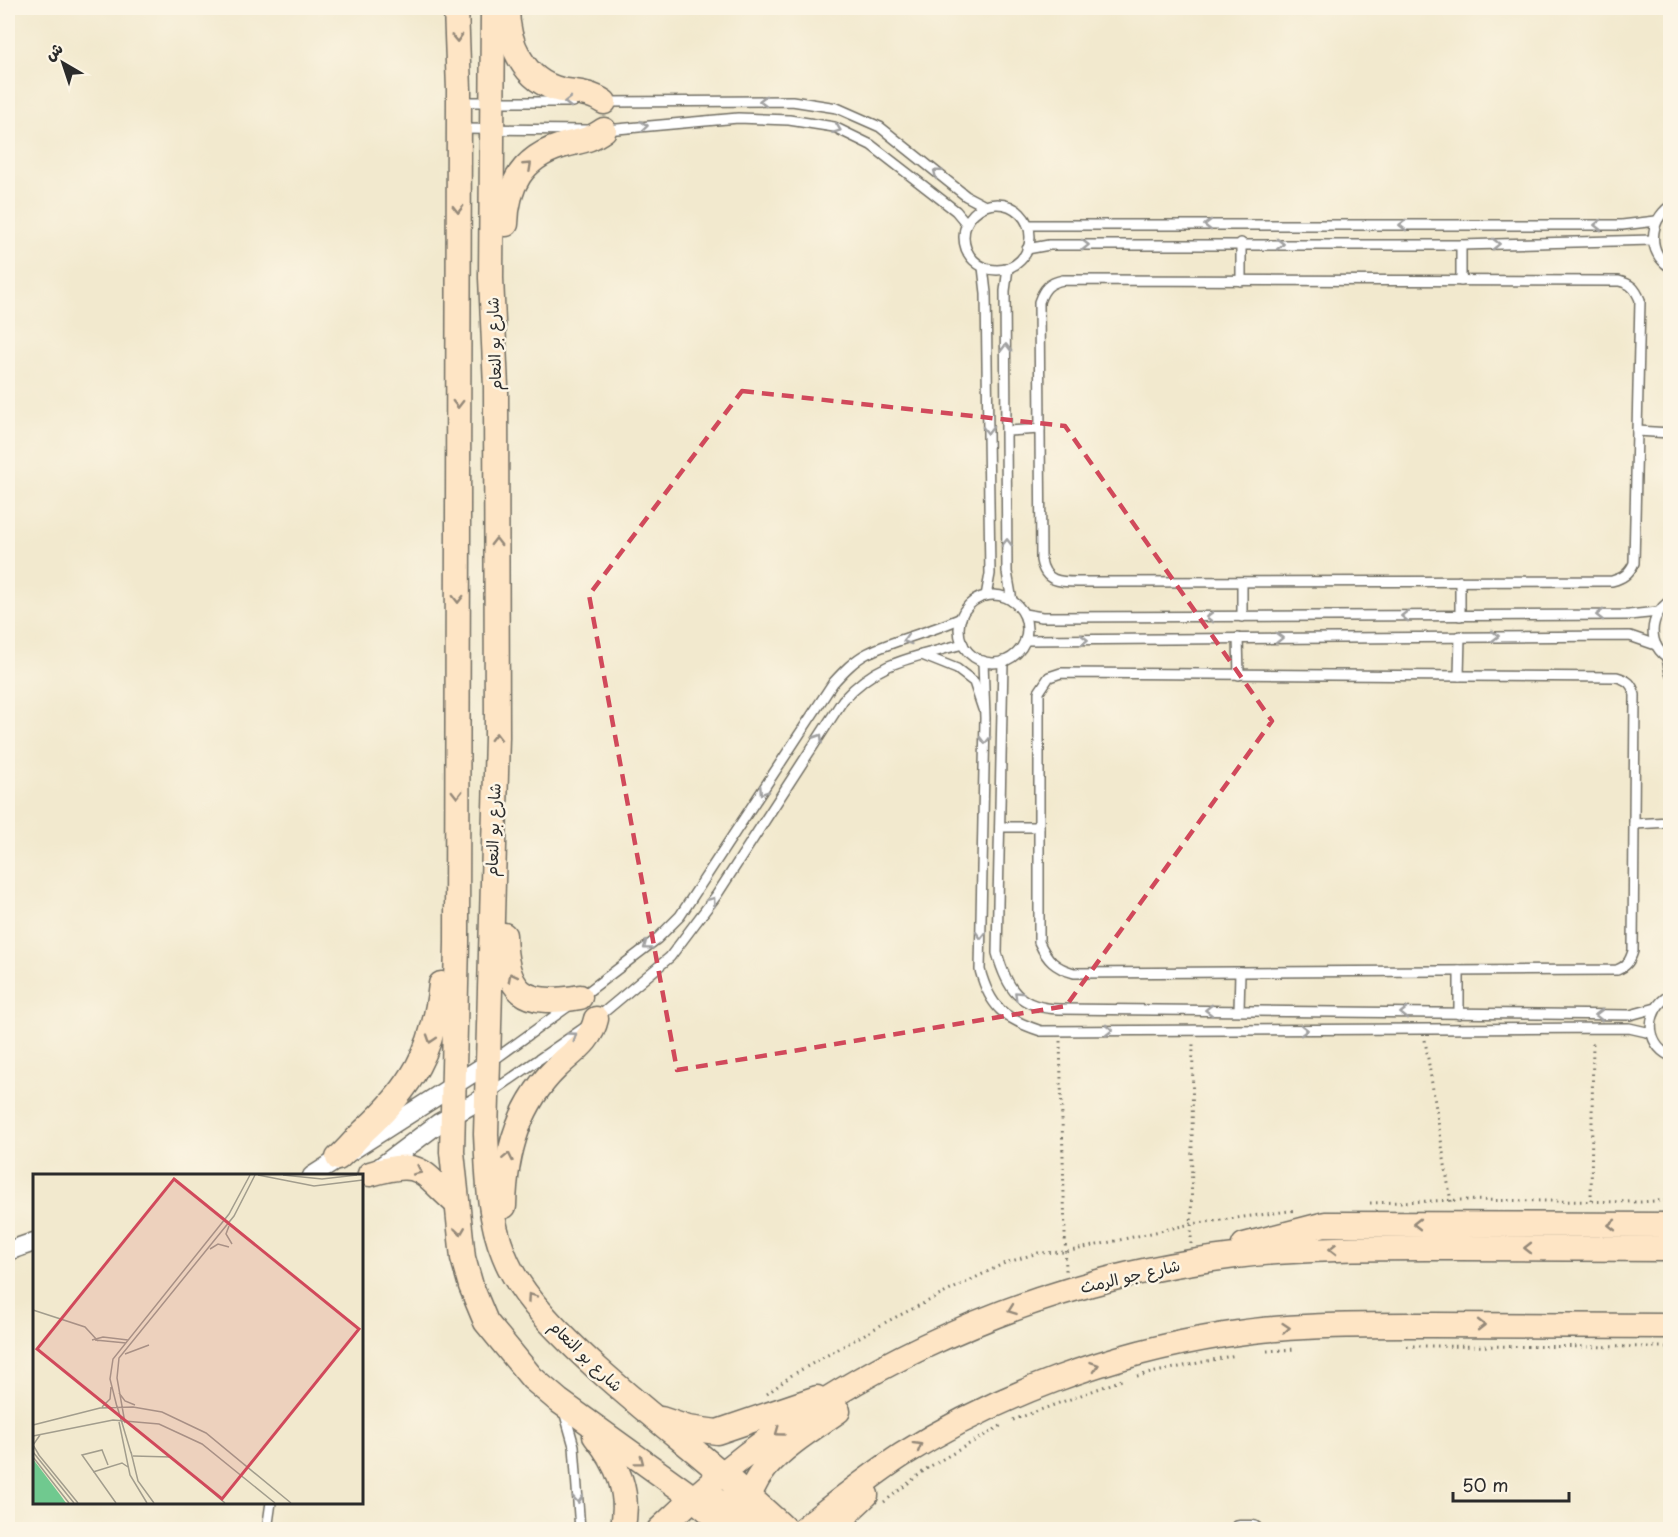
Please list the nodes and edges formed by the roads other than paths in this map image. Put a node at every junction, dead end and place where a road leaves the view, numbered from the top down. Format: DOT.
graph roads {
  1 [pos="456,8"];
  2 [pos="493,8"];
  3 [pos="507,8"];
  4 [pos="458,102"];
  5 [pos="493,102"];
  6 [pos="604,102"];
  7 [pos="458,129"];
  8 [pos="492,129"];
  9 [pos="604,130"];
  10 [pos="985,206"];
  11 [pos="1671,206"];
  12 [pos="1656,221"];
  13 [pos="966,223"];
  14 [pos="1028,225"];
  15 [pos="1653,240"];
  16 [pos="1241,243"];
  17 [pos="1461,244"];
  18 [pos="1027,249"];
  19 [pos="982,267"];
  20 [pos="1671,267"];
  21 [pos="1008,268"];
  22 [pos="491,278"];
  23 [pos="1241,281"];
  24 [pos="1461,281"];
  25 [pos="1040,429"];
  26 [pos="1008,431"];
  27 [pos="1637,431"];
  28 [pos="1671,433"];
  29 [pos="1460,581"];
  30 [pos="1242,582"];
  31 [pos="986,596"];
  32 [pos="1012,601"];
  33 [pos="1671,601"];
  34 [pos="1658,612"];
  35 [pos="1024,614"];
  36 [pos="1242,616"];
  37 [pos="1460,616"];
  38 [pos="961,618"];
  39 [pos="1461,636"];
  40 [pos="1238,638"];
  41 [pos="1025,640"];
  42 [pos="963,644"];
  43 [pos="1656,645"];
  44 [pos="922,655"];
  45 [pos="1669,659"];
  46 [pos="983,661"];
  47 [pos="1002,661"];
  48 [pos="1671,673"];
  49 [pos="1239,675"];
  50 [pos="1459,676"];
  51 [pos="986,718"];
  52 [pos="1671,822"];
  53 [pos="1634,824"];
  54 [pos="1000,827"];
  55 [pos="1039,827"];
  56 [pos="491,873"];
  57 [pos="457,943"];
  58 [pos="1459,971"];
  59 [pos="1240,972"];
  60 [pos="1670,993"];
  61 [pos="580,997"];
  62 [pos="1656,1008"];
  63 [pos="1239,1010"];
  64 [pos="1459,1014"];
  65 [pos="596,1019"];
  66 [pos="1651,1033"];
  67 [pos="1671,1056"];
  68 [pos="487,1064"];
  69 [pos="452,1085"];
  70 [pos="487,1096"];
  71 [pos="452,1115"];
  72 [pos="338,1158"];
  73 [pos="315,1174"];
  74 [pos="366,1177"];
  75 [pos="456,1203"];
  76 [pos="1671,1225"];
  77 [pos="33,1242"];
  78 [pos="1671,1250"];
  79 [pos="8,1251"];
  80 [pos="504,1257"];
  81 [pos="1191,1262"];
  82 [pos="1671,1326"];
  83 [pos="919,1349"];
  84 [pos="850,1386"];
  85 [pos="559,1401"];
  86 [pos="579,1415"];
  87 [pos="649,1415"];
  88 [pos="888,1465"];
  89 [pos="722,1473"];
  90 [pos="692,1497"];
  91 [pos="271,1504"];
  92 [pos="741,1520"];
  93 [pos="267,1530"];
  94 [pos="580,1530"];
  95 [pos="622,1530"];
  96 [pos="659,1530"];
  97 [pos="786,1530"];
  98 [pos="802,1530"];
  99 [pos="838,1530"];
  100 [pos="1239,1530"];
  101 [pos="1253,1530"];
  1 -- 4 [label="street, شارع بو النعام, one-way"];
  2 -- 5 [label="street, شارع بو النعام"];
  3 -- 6 [label="street"];
  4 -- 5 [label="lane"];
  4 -- 7 [label="street, شارع بو النعام"];
  6 -- 5 [label="lane, one-way"];
  5 -- 8 [label="street, شارع بو النعام"];
  10 -- 6 [label="lane, one-way"];
  7 -- 8 [label="lane"];
  7 -- 57 [label="street, شارع بو النعام, one-way"];
  8 -- 9 [label="lane"];
  8 -- 22 [label="street, شارع بو النعام"];
  9 -- 13 [label="lane, one-way"];
  22 -- 9 [label="street, one-way"];
  10 -- 13 [label="lane"];
  10 -- 14 [label="lane"];
  11 -- 12 [label="lane"];
  12 -- 14 [label="lane, one-way"];
  12 -- 15 [label="lane"];
  13 -- 19 [label="lane"];
  14 -- 18 [label="lane"];
  17 -- 15 [label="lane, one-way"];
  15 -- 20 [label="lane"];
  16 -- 17 [label="lane, one-way"];
  18 -- 16 [label="lane, one-way"];
  16 -- 23 [label="lane"];
  17 -- 24 [label="lane"];
  18 -- 21 [label="lane"];
  19 -- 21 [label="lane"];
  19 -- 31 [label="lane, one-way"];
  26 -- 21 [label="lane, one-way"];
  56 -- 22 [label="street, شارع بو النعام, one-way"];
  23 -- 24 [label="lane"];
  23 -- 25 [label="lane"];
  24 -- 27 [label="lane"];
  25 -- 26 [label="lane"];
  25 -- 30 [label="lane"];
  32 -- 26 [label="lane, one-way"];
  27 -- 28 [label="lane"];
  27 -- 29 [label="lane"];
  29 -- 30 [label="lane"];
  29 -- 37 [label="lane"];
  30 -- 36 [label="lane"];
  31 -- 32 [label="lane"];
  31 -- 38 [label="lane"];
  32 -- 35 [label="lane"];
  33 -- 34 [label="lane"];
  34 -- 37 [label="lane, one-way"];
  34 -- 43 [label="lane"];
  36 -- 35 [label="lane, one-way"];
  35 -- 41 [label="lane"];
  37 -- 36 [label="lane, one-way"];
  38 -- 42 [label="lane"];
  38 -- 61 [label="lane, one-way"];
  40 -- 39 [label="lane, one-way"];
  39 -- 43 [label="lane, one-way"];
  39 -- 50 [label="lane"];
  41 -- 40 [label="lane, one-way"];
  40 -- 49 [label="lane"];
  41 -- 47 [label="lane"];
  42 -- 44 [label="lane"];
  42 -- 46 [label="lane"];
  43 -- 45 [label="lane"];
  44 -- 51 [label="lane"];
  65 -- 44 [label="lane, one-way"];
  45 -- 48 [label="lane"];
  46 -- 47 [label="lane"];
  46 -- 51 [label="lane"];
  47 -- 54 [label="lane"];
  49 -- 50 [label="lane"];
  49 -- 55 [label="lane"];
  50 -- 53 [label="lane"];
  51 -- 66 [label="lane, one-way"];
  52 -- 53 [label="lane"];
  53 -- 58 [label="lane"];
  54 -- 55 [label="lane"];
  63 -- 54 [label="lane, one-way"];
  55 -- 59 [label="lane"];
  61 -- 56 [label="street, one-way"];
  56 -- 68 [label="street, شارع بو النعام"];
  57 -- 69 [label="street, شارع بو النعام"];
  57 -- 72 [label="street, one-way"];
  58 -- 59 [label="lane"];
  58 -- 64 [label="lane"];
  59 -- 63 [label="lane"];
  60 -- 62 [label="lane"];
  61 -- 68 [label="lane"];
  62 -- 64 [label="lane, one-way"];
  62 -- 66 [label="lane"];
  64 -- 63 [label="lane, one-way"];
  70 -- 65 [label="lane, one-way"];
  80 -- 65 [label="street, one-way"];
  66 -- 67 [label="lane"];
  68 -- 69 [label="street"];
  68 -- 70 [label="street, شارع بو النعام"];
  69 -- 71 [label="street, شارع بو النعام"];
  69 -- 72 [label="street"];
  70 -- 71 [label="street"];
  70 -- 80 [label="street, شارع بو النعام"];
  71 -- 74 [label="street"];
  71 -- 75 [label="street, شارع بو النعام"];
  72 -- 73 [label="street"];
  74 -- 75 [label="street, one-way"];
  75 -- 85 [label="street, شارع بو النعام, one-way"];
  76 -- 81 [label="street, one-way"];
  77 -- 79 [label="street"];
  78 -- 81 [label="street, شارع جو الرمث, one-way"];
  87 -- 80 [label="street, شارع بو النعام, one-way"];
  81 -- 83 [label="street, شارع جو الرمث, one-way"];
  88 -- 82 [label="street, one-way"];
  83 -- 84 [label="street, شارع جو الرمث"];
  83 -- 92 [label="street"];
  84 -- 87 [label="street"];
  84 -- 89 [label="street, شارع جو الرمث, one-way"];
  85 -- 86 [label="street, شارع بو النعام"];
  85 -- 94 [label="lane, one-way"];
  86 -- 90 [label="street, شارع بو النعام, one-way"];
  86 -- 95 [label="street"];
  87 -- 89 [label="street, شارع بو النعام"];
  88 -- 98 [label="street"];
  88 -- 99 [label="street"];
  89 -- 90 [label="street, شارع جو الرمث"];
  89 -- 92 [label="street, شارع بو النعام"];
  90 -- 92 [label="street, شارع بو النعام"];
  90 -- 96 [label="street, شارع جو الرمث"];
  91 -- 93 [label="lane"];
  92 -- 97 [label="street, شارع بو النعام"];
  100 -- 101 [label="street"];
}
